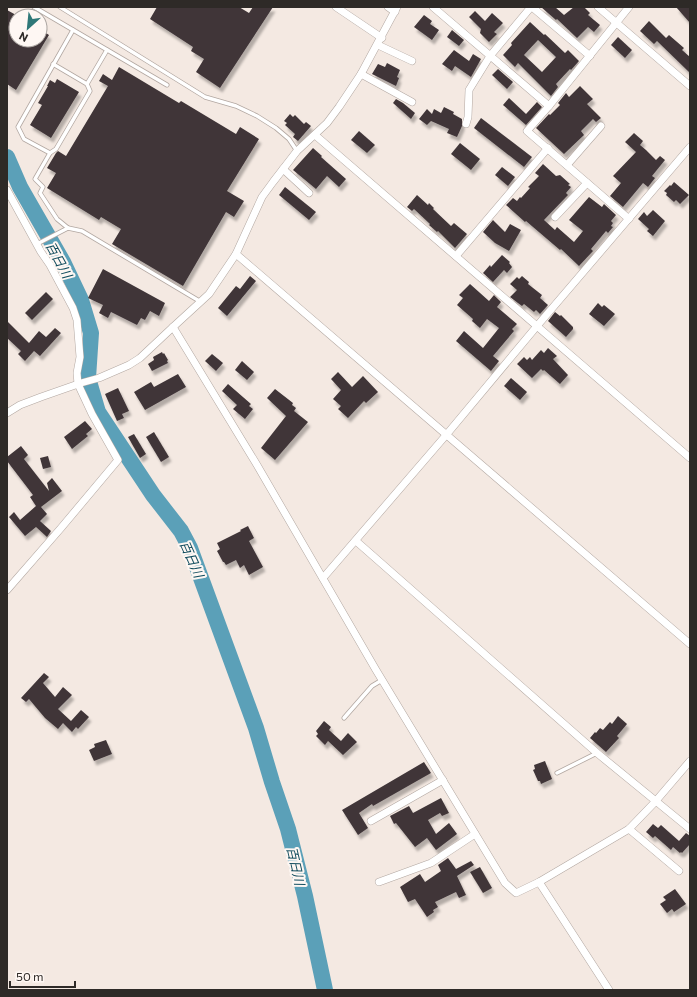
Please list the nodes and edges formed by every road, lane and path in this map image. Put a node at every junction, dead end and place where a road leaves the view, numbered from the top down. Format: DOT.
graph roads {
  1 [pos="34,7"];
  2 [pos="60,7"];
  3 [pos="336,7"];
  4 [pos="388,7"];
  5 [pos="433,7"];
  6 [pos="531,7"];
  7 [pos="598,7"];
  8 [pos="630,7"];
  9 [pos="396,9"];
  10 [pos="616,23"];
  11 [pos="73,30"];
  12 [pos="382,38"];
  13 [pos="378,44"];
  14 [pos="107,50"];
  15 [pos="490,56"];
  16 [pos="590,56"];
  17 [pos="412,61"];
  18 [pos="53,64"];
  19 [pos="361,74"];
  20 [pos="87,84"];
  21 [pos="167,85"];
  22 [pos="690,86"];
  23 [pos="412,102"];
  24 [pos="549,106"];
  25 [pos="466,124"];
  26 [pos="601,126"];
  27 [pos="315,135"];
  28 [pos="690,147"];
  29 [pos="548,148"];
  30 [pos="297,152"];
  31 [pos="50,153"];
  32 [pos="567,165"];
  33 [pos="283,169"];
  34 [pos="587,183"];
  35 [pos="7,190"];
  36 [pos="309,193"];
  37 [pos="555,217"];
  38 [pos="629,219"];
  39 [pos="68,228"];
  40 [pos="37,244"];
  41 [pos="236,254"];
  42 [pos="456,256"];
  43 [pos="201,302"];
  44 [pos="537,326"];
  45 [pos="173,327"];
  46 [pos="80,383"];
  47 [pos="7,413"];
  48 [pos="447,434"];
  49 [pos="690,458"];
  50 [pos="356,542"];
  51 [pos="324,578"];
  52 [pos="7,590"];
  53 [pos="690,644"];
  54 [pos="382,680"];
  55 [pos="344,718"];
  56 [pos="597,753"];
  57 [pos="690,761"];
  58 [pos="557,773"];
  59 [pos="443,780"];
  60 [pos="655,802"];
  61 [pos="371,821"];
  62 [pos="629,829"];
  63 [pos="690,829"];
  64 [pos="475,834"];
  65 [pos="679,871"];
  66 [pos="379,882"];
  67 [pos="539,882"];
  68 [pos="609,990"];
  1 -- 11 [label="lane"];
  2 -- 30 [label="lane"];
  3 -- 12 [label="street"];
  4 -- 9 [label="street"];
  5 -- 15 [label="street"];
  6 -- 15 [label="street"];
  6 -- 16 [label="street"];
  7 -- 10 [label="street"];
  8 -- 10 [label="street"];
  9 -- 12 [label="street"];
  10 -- 16 [label="street"];
  10 -- 22 [label="street"];
  11 -- 14 [label="lane"];
  11 -- 18 [label="lane"];
  12 -- 13 [label="street"];
  13 -- 17 [label="street"];
  13 -- 19 [label="street"];
  14 -- 20 [label="lane"];
  14 -- 21 [label="lane"];
  15 -- 24 [label="street"];
  15 -- 25 [label="street"];
  16 -- 24 [label="street"];
  18 -- 20 [label="lane"];
  18 -- 31 [label="lane"];
  19 -- 23 [label="street"];
  19 -- 27 [label="street"];
  20 -- 31 [label="lane"];
  24 -- 29 [label="street"];
  26 -- 32 [label="street"];
  27 -- 30 [label="street"];
  27 -- 42 [label="street"];
  28 -- 38 [label="street"];
  29 -- 32 [label="street"];
  29 -- 42 [label="street"];
  30 -- 33 [label="street"];
  31 -- 39 [label="lane"];
  32 -- 34 [label="street"];
  33 -- 36 [label="street"];
  33 -- 41 [label="street"];
  34 -- 37 [label="street"];
  34 -- 38 [label="street"];
  35 -- 40 [label="street"];
  38 -- 44 [label="street"];
  39 -- 40 [label="lane"];
  39 -- 43 [label="lane"];
  40 -- 46 [label="street"];
  41 -- 43 [label="street"];
  41 -- 48 [label="street"];
  42 -- 44 [label="street"];
  43 -- 45 [label="street"];
  44 -- 48 [label="street"];
  44 -- 49 [label="street"];
  45 -- 46 [label="street"];
  45 -- 51 [label="street"];
  46 -- 47 [label="street"];
  46 -- 52 [label="street"];
  48 -- 50 [label="street"];
  48 -- 53 [label="street"];
  50 -- 51 [label="street"];
  50 -- 56 [label="street"];
  51 -- 54 [label="street"];
  54 -- 55 [label="lane"];
  54 -- 59 [label="street"];
  56 -- 58 [label="lane"];
  56 -- 60 [label="street"];
  57 -- 60 [label="street"];
  59 -- 61 [label="street"];
  59 -- 64 [label="street"];
  60 -- 62 [label="street"];
  60 -- 63 [label="street"];
  62 -- 65 [label="street"];
  62 -- 67 [label="street"];
  64 -- 66 [label="street"];
  64 -- 67 [label="street"];
  67 -- 68 [label="street"];
}
